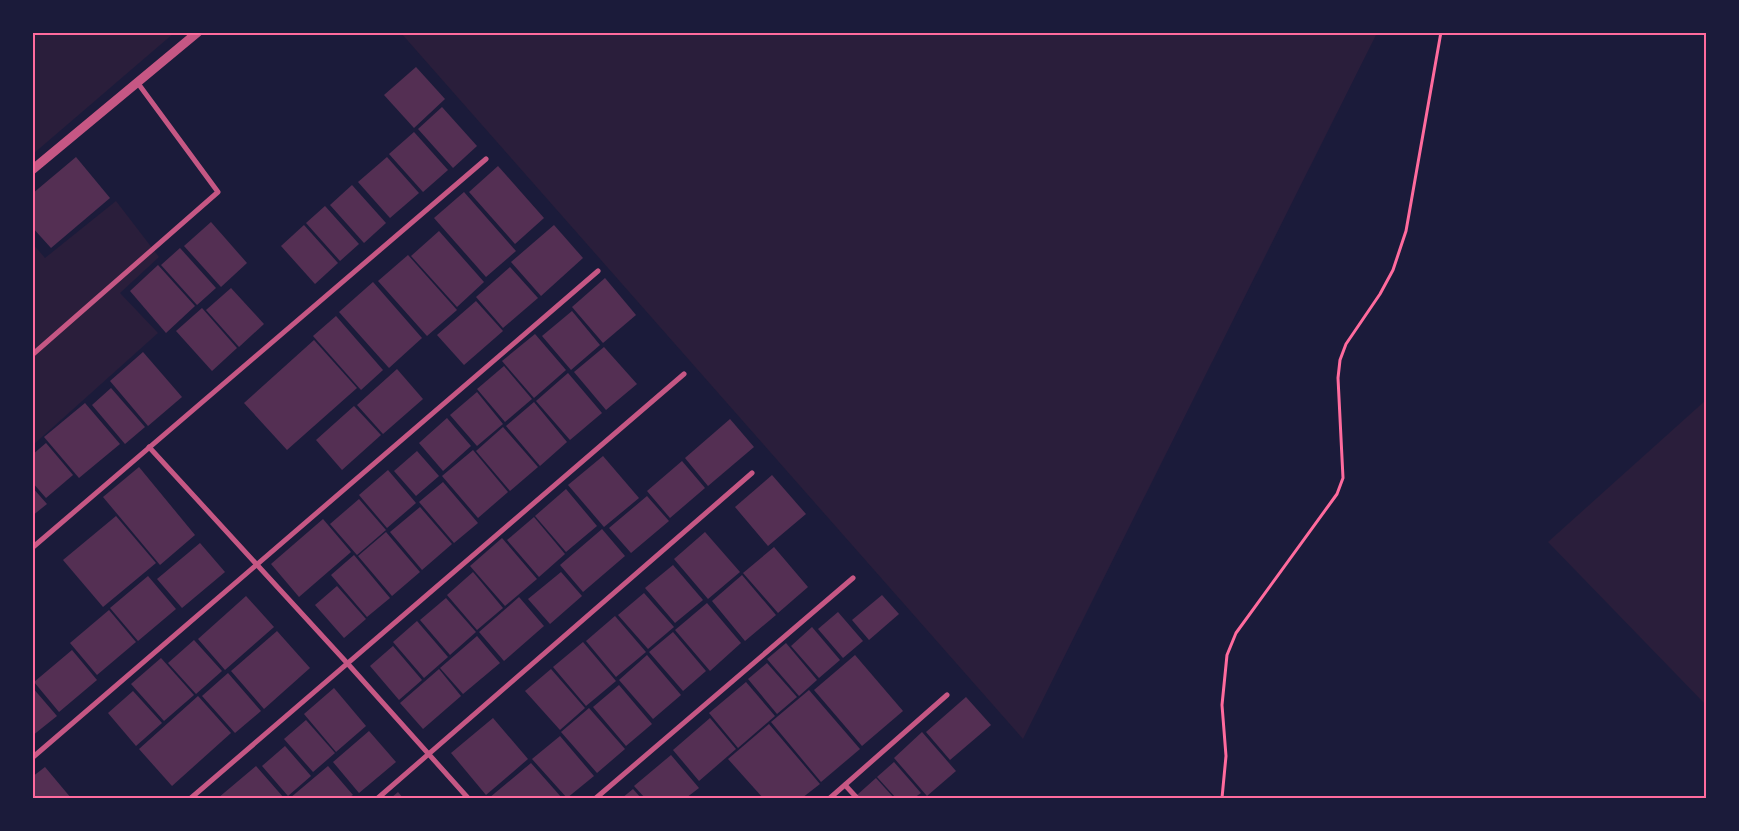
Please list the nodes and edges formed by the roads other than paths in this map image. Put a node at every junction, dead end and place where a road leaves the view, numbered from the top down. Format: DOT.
graph roads {
  1 [pos="198,32"];
  2 [pos="138,82"];
  3 [pos="486,159"];
  4 [pos="32,170"];
  5 [pos="598,272"];
  6 [pos="32,355"];
  7 [pos="684,374"];
  8 [pos="149,447"];
  9 [pos="752,473"];
  10 [pos="32,548"];
  11 [pos="257,565"];
  12 [pos="853,578"];
  13 [pos="348,664"];
  14 [pos="947,695"];
  15 [pos="428,754"];
  16 [pos="32,758"];
  17 [pos="845,785"];
  18 [pos="191,798"];
  19 [pos="378,798"];
  20 [pos="468,798"];
  21 [pos="596,798"];
  22 [pos="830,798"];
  23 [pos="857,798"];
  1 -- 2 [label="street"];
  2 -- 4 [label="street"];
  2 -- 6 [label="street"];
  3 -- 8 [label="street"];
  5 -- 11 [label="street"];
  7 -- 13 [label="street"];
  8 -- 10 [label="street"];
  8 -- 11 [label="street"];
  9 -- 15 [label="street"];
  11 -- 13 [label="street"];
  11 -- 16 [label="street"];
  12 -- 21 [label="street"];
  13 -- 15 [label="street"];
  13 -- 18 [label="street"];
  14 -- 17 [label="street"];
  15 -- 19 [label="street"];
  15 -- 20 [label="street"];
  17 -- 22 [label="street"];
  17 -- 23 [label="street"];
}
